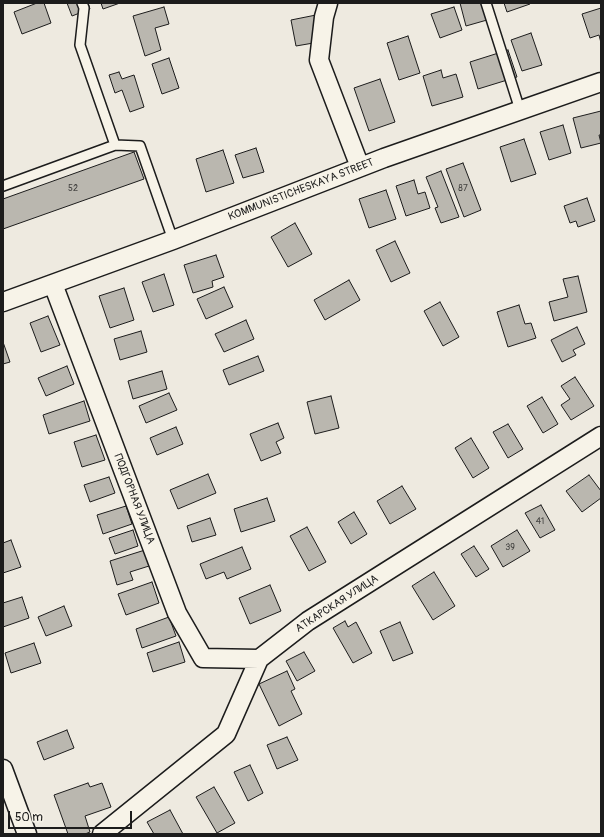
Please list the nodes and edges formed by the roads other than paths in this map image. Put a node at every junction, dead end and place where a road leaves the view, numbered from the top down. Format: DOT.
graph roads {
  1 [pos="82,3"];
  2 [pos="328,3"];
  3 [pos="486,3"];
  4 [pos="601,82"];
  5 [pos="520,110"];
  6 [pos="115,145"];
  7 [pos="360,167"];
  8 [pos="3,186"];
  9 [pos="173,240"];
  10 [pos="53,284"];
  11 [pos="3,302"];
  12 [pos="601,436"];
  13 [pos="259,659"];
  14 [pos="3,768"];
  15 [pos="27,834"];
  16 [pos="102,834"];
  1 -- 6 [label="lane"];
  2 -- 7 [label="street"];
  3 -- 5 [label="lane"];
  4 -- 5 [label="street, KOMMUNISTICHESKAYA STREET"];
  5 -- 7 [label="street, KOMMUNISTICHESKAYA STREET"];
  6 -- 8 [label="lane"];
  6 -- 9 [label="lane"];
  7 -- 9 [label="street, KOMMUNISTICHESKAYA STREET"];
  9 -- 10 [label="street, KOMMUNISTICHESKAYA STREET"];
  10 -- 11 [label="street, KOMMUNISTICHESKAYA STREET"];
  10 -- 13 [label="street, ПОДГОРНАЯ УЛИЦА"];
  12 -- 13 [label="street, АТКАРСКАЯ УЛИЦА"];
  13 -- 16 [label="street, АТКАРСКАЯ УЛИЦА"];
  14 -- 15 [label="street"];
}
